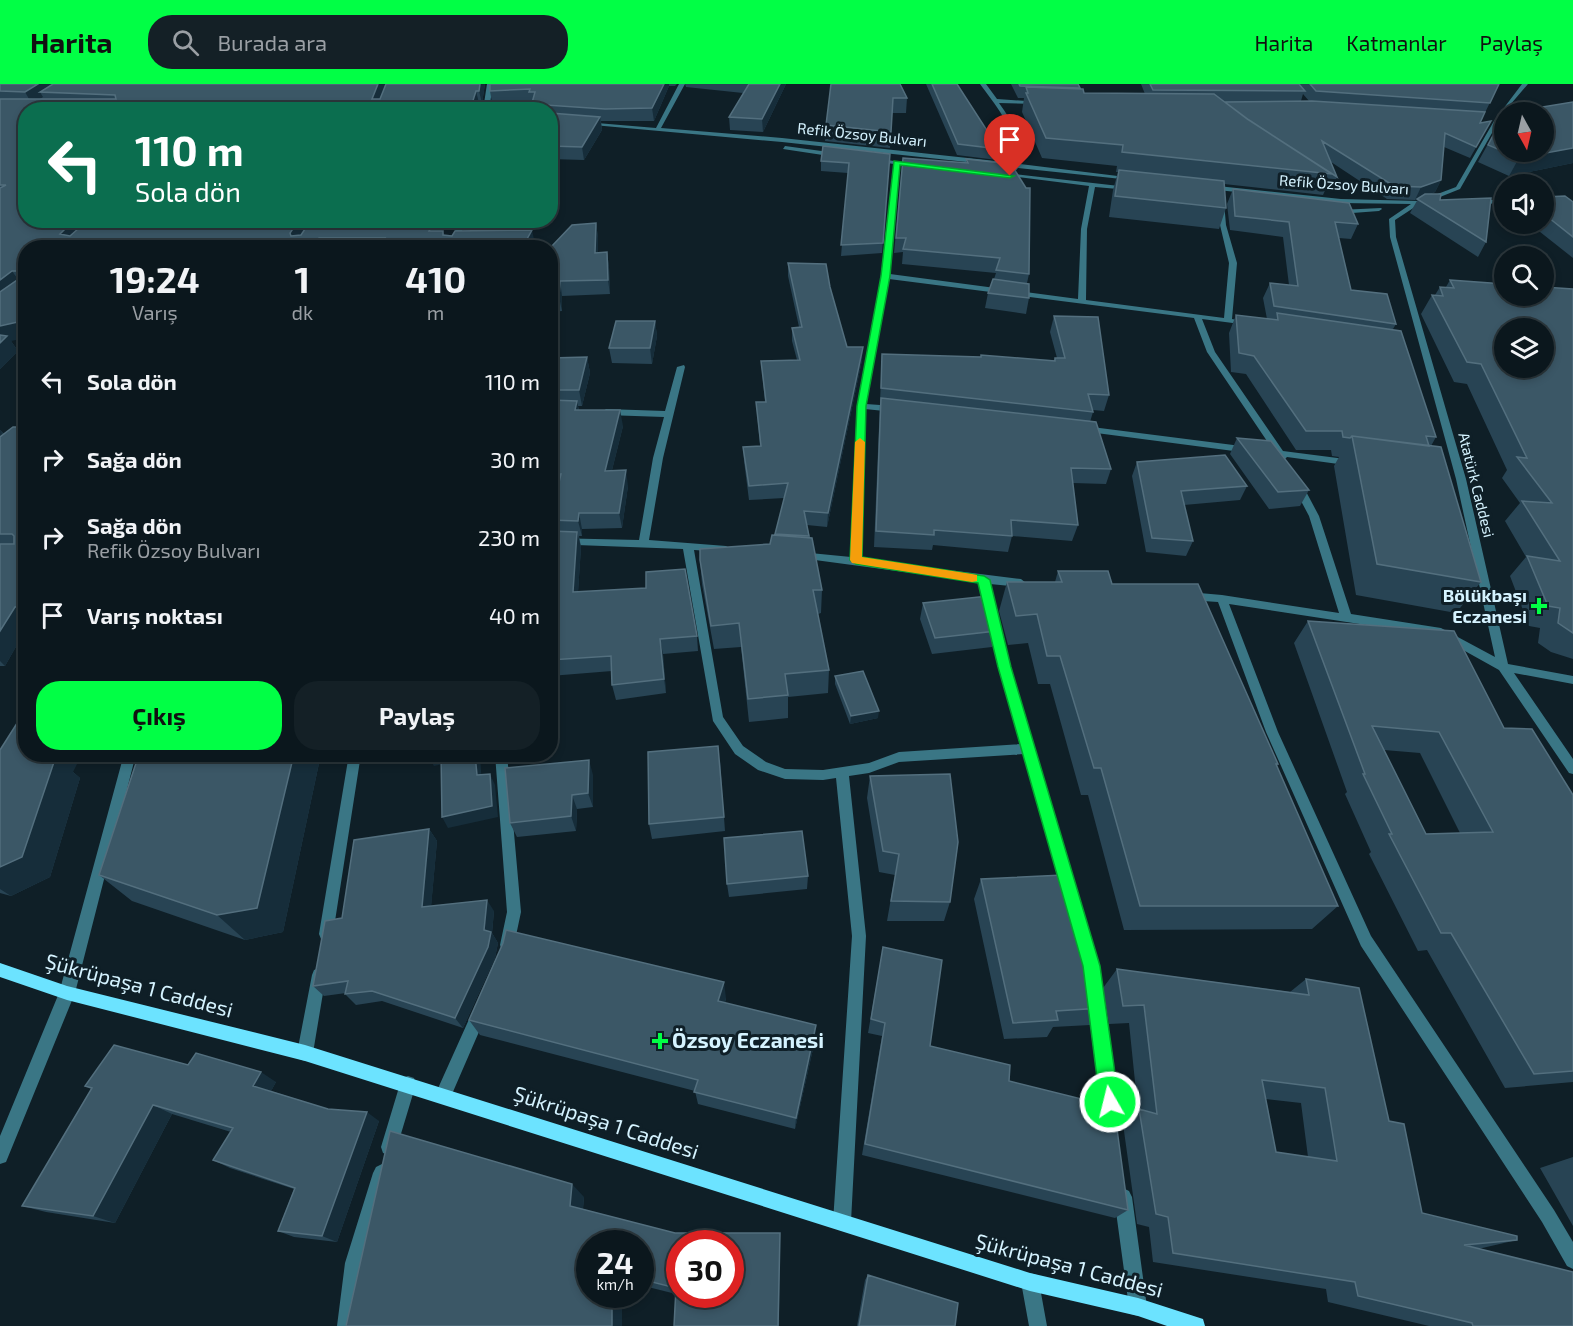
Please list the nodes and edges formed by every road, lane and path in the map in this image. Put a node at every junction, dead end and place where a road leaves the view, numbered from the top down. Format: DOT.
graph roads {
  1 [pos="490,84"];
  2 [pos="682,84"];
  3 [pos="983,84"];
  4 [pos="1525,84"];
  5 [pos="995,101"];
  6 [pos="487,102"];
  7 [pos="1511,102"];
  8 [pos="1043,103"];
  9 [pos="1485,120"];
  10 [pos="1494,121"];
  11 [pos="574,123"];
  12 [pos="1494,126"];
  13 [pos="658,129"];
  14 [pos="586,132"];
  15 [pos="838,155"];
  16 [pos="862,158"];
  17 [pos="897,163"];
  18 [pos="1017,166"];
  19 [pos="931,167"];
  20 [pos="999,174"];
  21 [pos="1010,176"];
  22 [pos="1144,180"];
  23 [pos="1092,185"];
  24 [pos="1202,186"];
  25 [pos="1321,188"];
  26 [pos="1139,190"];
  27 [pos="1210,198"];
  28 [pos="1222,199"];
  29 [pos="1234,200"];
  30 [pos="1341,201"];
  31 [pos="1471,202"];
  32 [pos="1494,202"];
  33 [pos="1438,203"];
  34 [pos="1416,204"];
  35 [pos="1335,212"];
  36 [pos="886,276"];
  37 [pos="1082,301"];
  38 [pos="1197,316"];
  39 [pos="1228,320"];
  40 [pos="1263,325"];
  41 [pos="1413,347"];
  42 [pos="1424,349"];
  43 [pos="681,368"];
  44 [pos="861,406"];
  45 [pos="909,411"];
  46 [pos="598,412"];
  47 [pos="668,414"];
  48 [pos="1077,428"];
  49 [pos="1281,454"];
  50 [pos="1286,464"];
  51 [pos="1359,464"];
  52 [pos="1292,474"];
  53 [pos="1449,478"];
  54 [pos="1461,479"];
  55 [pos="558,541"];
  56 [pos="643,543"];
  57 [pos="688,546"];
  58 [pos="735,550"];
  59 [pos="791,555"];
  60 [pos="856,560"];
  61 [pos="984,580"];
  62 [pos="1031,584"];
  63 [pos="1174,595"];
  64 [pos="1222,599"];
  65 [pos="1346,617"];
  66 [pos="1503,667"];
  67 [pos="1573,680"];
  68 [pos="1028,749"];
  69 [pos="128,762"];
  70 [pos="354,762"];
  71 [pos="502,762"];
  72 [pos="1573,769"];
  73 [pos="842,772"];
  74 [pos="504,959"];
  75 [pos="0,970"];
  76 [pos="67,993"];
  77 [pos="485,1000"];
  78 [pos="305,1053"];
  79 [pos="408,1084"];
  80 [pos="442,1095"];
  81 [pos="1114,1131"];
  82 [pos="0,1156"];
  83 [pos="1120,1178"];
  84 [pos="842,1221"];
  85 [pos="1573,1260"];
  86 [pos="1030,1282"];
  87 [pos="1138,1307"];
  88 [pos="346,1326"];
  89 [pos="1038,1326"];
  90 [pos="1196,1326"];
  1 -- 6 [label="street"];
  2 -- 13 [label="street"];
  3 -- 5 [label="street"];
  4 -- 7 [label="street"];
  5 -- 8 [label="street"];
  5 -- 18 [label="street"];
  9 -- 10 [label="street"];
  11 -- 13 [label="street, Refik Özsoy Bulvarı"];
  12 -- 34 [label="street"];
  13 -- 18 [label="street, Refik Özsoy Bulvarı"];
  14 -- 15 [label="street, Refik Özsoy Bulvarı"];
  16 -- 17 [label="street, Refik Özsoy Bulvarı"];
  17 -- 19 [label="street, Refik Özsoy Bulvarı"];
  17 -- 36 [label="street"];
  18 -- 21 [label="street"];
  18 -- 22 [label="street, Refik Özsoy Bulvarı"];
  20 -- 21 [label="street"];
  21 -- 23 [label="street"];
  23 -- 26 [label="street"];
  23 -- 37 [label="street"];
  24 -- 30 [label="street, Refik Özsoy Bulvarı"];
  25 -- 30 [label="street"];
  27 -- 28 [label="street"];
  28 -- 29 [label="street"];
  28 -- 39 [label="street"];
  30 -- 34 [label="street, Refik Özsoy Bulvarı"];
  31 -- 32 [label="street"];
  33 -- 34 [label="street"];
  34 -- 35 [label="street, Refik Özsoy Bulvarı"];
  34 -- 42 [label="street, Atatürk Caddesi"];
  36 -- 37 [label="street"];
  36 -- 44 [label="street"];
  37 -- 38 [label="street"];
  38 -- 39 [label="street"];
  38 -- 49 [label="street"];
  39 -- 40 [label="street"];
  41 -- 42 [label="street"];
  42 -- 54 [label="street, Atatürk Caddesi"];
  43 -- 47 [label="street"];
  44 -- 45 [label="street"];
  44 -- 60 [label="street"];
  46 -- 47 [label="street"];
  47 -- 56 [label="street"];
  48 -- 49 [label="street"];
  49 -- 50 [label="street"];
  49 -- 51 [label="street"];
  52 -- 65 [label="street"];
  53 -- 54 [label="street"];
  54 -- 66 [label="street, Atatürk Caddesi"];
  55 -- 56 [label="street"];
  56 -- 57 [label="street"];
  57 -- 58 [label="street"];
  57 -- 73 [label="street"];
  59 -- 60 [label="street"];
  60 -- 61 [label="street"];
  61 -- 62 [label="street"];
  61 -- 68 [label="street"];
  63 -- 64 [label="street"];
  64 -- 65 [label="street"];
  64 -- 85 [label="street"];
  65 -- 66 [label="street"];
  66 -- 67 [label="street"];
  66 -- 72 [label="street, Atatürk Caddesi"];
  68 -- 73 [label="street"];
  68 -- 81 [label="street"];
  69 -- 76 [label="street"];
  70 -- 78 [label="street"];
  71 -- 74 [label="street"];
  73 -- 84 [label="street"];
  75 -- 76 [label="main road, Şükrüpaşa 1 Caddesi"];
  76 -- 78 [label="main road, Şükrüpaşa 1 Caddesi"];
  76 -- 82 [label="street"];
  77 -- 80 [label="street"];
  78 -- 79 [label="main road, Şükrüpaşa 1 Caddesi"];
  79 -- 80 [label="main road, Şükrüpaşa 1 Caddesi"];
  79 -- 88 [label="street"];
  80 -- 84 [label="main road, Şükrüpaşa 1 Caddesi"];
  83 -- 87 [label="street"];
  84 -- 86 [label="main road, Şükrüpaşa 1 Caddesi"];
  86 -- 87 [label="main road, Şükrüpaşa 1 Caddesi"];
  86 -- 89 [label="street"];
  87 -- 90 [label="main road, Şükrüpaşa 1 Caddesi"];
}
